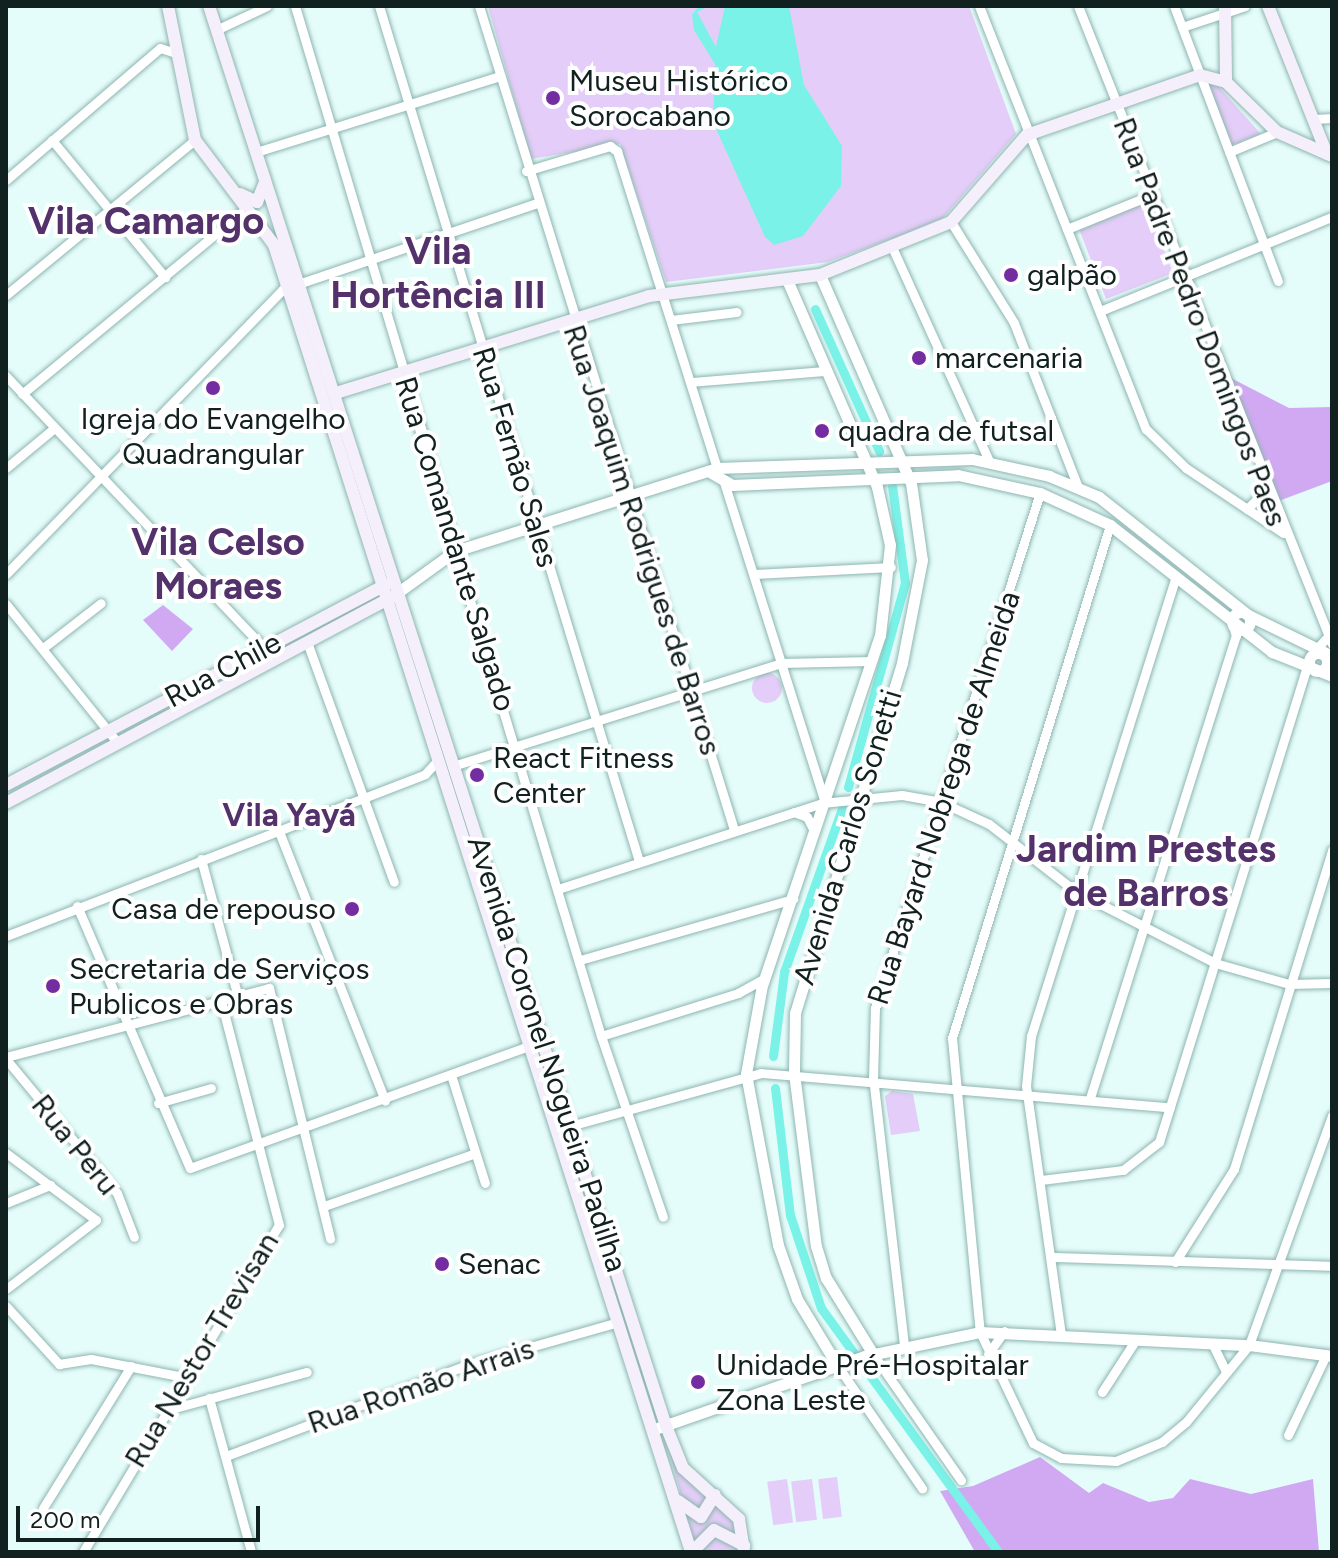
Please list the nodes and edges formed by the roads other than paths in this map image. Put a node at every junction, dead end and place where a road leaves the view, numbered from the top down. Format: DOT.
graph roads {
  1 [pos="168,6"];
  2 [pos="209,6"];
  3 [pos="267,6"];
  4 [pos="295,6"];
  5 [pos="379,6"];
  6 [pos="479,6"];
  7 [pos="979,6"];
  8 [pos="1078,6"];
  9 [pos="1174,6"];
  10 [pos="1245,6"];
  11 [pos="1268,6"];
  12 [pos="1225,10"];
  13 [pos="1182,27"];
  14 [pos="216,30"];
  15 [pos="1220,50"];
  16 [pos="173,52"];
  17 [pos="1202,74"];
  18 [pos="500,76"];
  19 [pos="1226,82"];
  20 [pos="1113,100"];
  21 [pos="404,105"];
  22 [pos="1332,118"];
  23 [pos="1314,119"];
  24 [pos="330,128"];
  25 [pos="1277,132"];
  26 [pos="1027,135"];
  27 [pos="52,140"];
  28 [pos="195,140"];
  29 [pos="1302,146"];
  30 [pos="256,152"];
  31 [pos="1229,152"];
  32 [pos="1330,155"];
  33 [pos="1332,168"];
  34 [pos="526,171"];
  35 [pos="6,180"];
  36 [pos="265,182"];
  37 [pos="1151,195"];
  38 [pos="537,203"];
  39 [pos="252,205"];
  40 [pos="109,208"];
  41 [pos="1332,217"];
  42 [pos="951,222"];
  43 [pos="1067,229"];
  44 [pos="446,238"];
  45 [pos="1264,243"];
  46 [pos="892,247"];
  47 [pos="371,261"];
  48 [pos="820,275"];
  49 [pos="165,277"];
  50 [pos="1182,277"];
  51 [pos="1278,281"];
  52 [pos="790,282"];
  53 [pos="293,285"];
  54 [pos="662,294"];
  55 [pos="6,295"];
  56 [pos="1100,311"];
  57 [pos="737,312"];
  58 [pos="572,320"];
  59 [pos="671,320"];
  60 [pos="482,349"];
  61 [pos="826,371"];
  62 [pos="404,372"];
  63 [pos="6,376"];
  64 [pos="691,382"];
  65 [pos="336,393"];
  66 [pos="22,394"];
  67 [pos="52,430"];
  68 [pos="900,458"];
  69 [pos="865,461"];
  70 [pos="989,461"];
  71 [pos="6,468"];
  72 [pos="723,476"];
  73 [pos="909,477"];
  74 [pos="873,479"];
  75 [pos="99,480"];
  76 [pos="1077,485"];
  77 [pos="1266,490"];
  78 [pos="1040,493"];
  79 [pos="628,497"];
  80 [pos="1247,509"];
  81 [pos="535,525"];
  82 [pos="1110,525"];
  83 [pos="1283,533"];
  84 [pos="455,551"];
  85 [pos="891,567"];
  86 [pos="6,574"];
  87 [pos="754,574"];
  88 [pos="1175,578"];
  89 [pos="395,587"];
  90 [pos="379,588"];
  91 [pos="384,601"];
  92 [pos="101,603"];
  93 [pos="6,604"];
  94 [pos="1246,613"];
  95 [pos="354,616"];
  96 [pos="393,624"];
  97 [pos="1238,629"];
  98 [pos="307,642"];
  99 [pos="43,648"];
  100 [pos="264,648"];
  101 [pos="1322,659"];
  102 [pos="871,661"];
  103 [pos="781,663"];
  104 [pos="692,692"];
  105 [pos="599,721"];
  106 [pos="109,730"];
  107 [pos="117,742"];
  108 [pos="516,746"];
  109 [pos="438,760"];
  110 [pos="456,765"];
  111 [pos="425,774"];
  112 [pos="444,780"];
  113 [pos="6,785"];
  114 [pos="862,794"];
  115 [pos="363,796"];
  116 [pos="823,800"];
  117 [pos="941,802"];
  118 [pos="6,803"];
  119 [pos="794,812"];
  120 [pos="278,829"];
  121 [pos="734,830"];
  122 [pos="814,831"];
  123 [pos="1010,840"];
  124 [pos="1332,850"];
  125 [pos="201,859"];
  126 [pos="639,861"];
  127 [pos="394,882"];
  128 [pos="558,889"];
  129 [pos="1075,891"];
  130 [pos="793,899"];
  131 [pos="77,906"];
  132 [pos="1144,931"];
  133 [pos="6,936"];
  134 [pos="580,960"];
  135 [pos="1215,963"];
  136 [pos="765,978"];
  137 [pos="1332,983"];
  138 [pos="1289,984"];
  139 [pos="237,993"];
  140 [pos="738,993"];
  141 [pos="221,1000"];
  142 [pos="757,1004"];
  143 [pos="125,1024"];
  144 [pos="601,1036"];
  145 [pos="536,1050"];
  146 [pos="6,1058"];
  147 [pos="790,1073"];
  148 [pos="746,1074"];
  149 [pos="452,1078"];
  150 [pos="873,1079"];
  151 [pos="952,1087"];
  152 [pos="211,1088"];
  153 [pos="1027,1092"];
  154 [pos="1090,1098"];
  155 [pos="385,1101"];
  156 [pos="158,1103"];
  157 [pos="1170,1107"];
  158 [pos="624,1109"];
  159 [pos="1332,1116"];
  160 [pos="570,1126"];
  161 [pos="305,1130"];
  162 [pos="260,1147"];
  163 [pos="6,1153"];
  164 [pos="475,1153"];
  165 [pos="1041,1180"];
  166 [pos="485,1183"];
  167 [pos="50,1185"];
  168 [pos="6,1203"];
  169 [pos="324,1206"];
  170 [pos="663,1217"];
  171 [pos="134,1237"];
  172 [pos="330,1239"];
  173 [pos="1052,1257"];
  174 [pos="1175,1262"];
  175 [pos="1332,1266"];
  176 [pos="1282,1269"];
  177 [pos="6,1289"];
  178 [pos="6,1306"];
  179 [pos="618,1322"];
  180 [pos="1004,1331"];
  181 [pos="980,1332"];
  182 [pos="1061,1335"];
  183 [pos="1135,1341"];
  184 [pos="1212,1343"];
  185 [pos="824,1345"];
  186 [pos="1249,1345"];
  187 [pos="899,1347"];
  188 [pos="988,1354"];
  189 [pos="869,1355"];
  190 [pos="1329,1355"];
  191 [pos="840,1364"];
  192 [pos="131,1366"];
  193 [pos="307,1372"];
  194 [pos="817,1372"];
  195 [pos="1224,1372"];
  196 [pos="182,1379"];
  197 [pos="1102,1392"];
  198 [pos="901,1397"];
  199 [pos="204,1400"];
  200 [pos="164,1411"];
  201 [pos="666,1426"];
  202 [pos="652,1430"];
  203 [pos="1288,1435"];
  204 [pos="226,1456"];
  205 [pos="961,1480"];
  206 [pos="922,1488"];
  207 [pos="674,1495"];
  208 [pos="715,1495"];
  209 [pos="43,1508"];
  210 [pos="744,1548"];
  211 [pos="83,1552"];
  212 [pos="251,1552"];
  213 [pos="692,1552"];
  1 -- 16 [label="main road"];
  2 -- 14 [label="main road, Avenida Coronel Nogueira Padilha"];
  3 -- 14 [label="street"];
  4 -- 24 [label="street, Rua Comandante Salgado"];
  5 -- 21 [label="street, Rua Fernão Sales"];
  6 -- 18 [label="street, Rua Joaquim Rodrigues de Barros"];
  7 -- 26 [label="street"];
  8 -- 20 [label="street, Rua Padre Pedro Domingos Paes"];
  9 -- 13 [label="street"];
  10 -- 12 [label="street"];
  11 -- 23 [label="main road"];
  12 -- 13 [label="street"];
  12 -- 15 [label="main road"];
  13 -- 17 [label="street"];
  14 -- 30 [label="main road, Avenida Coronel Nogueira Padilha"];
  15 -- 17 [label="main road"];
  15 -- 19 [label="main road"];
  16 -- 27 [label="street"];
  16 -- 28 [label="main road"];
  17 -- 19 [label="main road"];
  17 -- 20 [label="main road"];
  17 -- 31 [label="street"];
  18 -- 21 [label="street"];
  18 -- 34 [label="street, Rua Joaquim Rodrigues de Barros"];
  19 -- 25 [label="main road"];
  20 -- 26 [label="main road"];
  20 -- 37 [label="street, Rua Padre Pedro Domingos Paes"];
  21 -- 24 [label="street"];
  21 -- 44 [label="street, Rua Fernão Sales"];
  22 -- 23 [label="street"];
  23 -- 29 [label="main road"];
  23 -- 32 [label="main road"];
  24 -- 30 [label="street"];
  24 -- 47 [label="street, Rua Comandante Salgado"];
  25 -- 29 [label="main road"];
  25 -- 31 [label="street"];
  26 -- 42 [label="main road"];
  26 -- 43 [label="street"];
  27 -- 35 [label="street"];
  27 -- 40 [label="street"];
  28 -- 39 [label="main road, Avenida Coronel Nogueira Padilha"];
  28 -- 40 [label="street"];
  29 -- 32 [label="main road"];
  30 -- 36 [label="main road, Avenida Coronel Nogueira Padilha"];
  31 -- 45 [label="street"];
  32 -- 33 [label="street"];
  34 -- 38 [label="street, Rua Joaquim Rodrigues de Barros"];
  34 -- 54 [label="street"];
  36 -- 39 [label="main road"];
  36 -- 53 [label="main road, Avenida Coronel Nogueira Padilha"];
  37 -- 43 [label="street"];
  37 -- 50 [label="street, Rua Padre Pedro Domingos Paes"];
  38 -- 44 [label="street"];
  38 -- 58 [label="street, Rua Joaquim Rodrigues de Barros"];
  39 -- 49 [label="street"];
  39 -- 53 [label="main road, Avenida Coronel Nogueira Padilha"];
  40 -- 49 [label="street"];
  40 -- 55 [label="street"];
  41 -- 45 [label="street"];
  42 -- 46 [label="main road"];
  42 -- 76 [label="street"];
  43 -- 56 [label="street"];
  44 -- 47 [label="street"];
  44 -- 60 [label="street, Rua Fernão Sales"];
  45 -- 50 [label="street"];
  45 -- 51 [label="street"];
  46 -- 48 [label="main road"];
  46 -- 70 [label="street"];
  47 -- 53 [label="street"];
  47 -- 62 [label="street, Rua Comandante Salgado"];
  48 -- 52 [label="main road"];
  48 -- 68 [label="street, Avenida Carlos Sonetti"];
  49 -- 66 [label="street"];
  50 -- 56 [label="street"];
  50 -- 77 [label="street, Rua Padre Pedro Domingos Paes"];
  52 -- 54 [label="main road"];
  52 -- 61 [label="street, Avenida Carlos Sonetti"];
  53 -- 65 [label="main road, Avenida Coronel Nogueira Padilha"];
  53 -- 75 [label="street"];
  53 -- 90 [label="main road, Avenida Coronel Nogueira Padilha"];
  54 -- 58 [label="main road"];
  54 -- 59 [label="street"];
  56 -- 80 [label="street"];
  57 -- 59 [label="street"];
  58 -- 60 [label="main road"];
  58 -- 79 [label="street, Rua Joaquim Rodrigues de Barros"];
  59 -- 64 [label="street"];
  60 -- 62 [label="main road"];
  60 -- 81 [label="street, Rua Fernão Sales"];
  61 -- 64 [label="street"];
  61 -- 69 [label="street, Avenida Carlos Sonetti"];
  62 -- 65 [label="main road"];
  62 -- 84 [label="street, Rua Comandante Salgado"];
  63 -- 66 [label="street"];
  64 -- 72 [label="street"];
  65 -- 89 [label="main road, Avenida Coronel Nogueira Padilha"];
  66 -- 67 [label="street"];
  67 -- 71 [label="street"];
  67 -- 75 [label="street"];
  68 -- 69 [label="street"];
  68 -- 70 [label="street"];
  68 -- 73 [label="street, Avenida Carlos Sonetti"];
  69 -- 72 [label="street"];
  69 -- 74 [label="street, Avenida Carlos Sonetti"];
  70 -- 76 [label="street"];
  72 -- 74 [label="street"];
  72 -- 79 [label="street"];
  72 -- 87 [label="street"];
  73 -- 74 [label="street"];
  73 -- 78 [label="street"];
  73 -- 114 [label="street, Avenida Carlos Sonetti"];
  74 -- 85 [label="street, Avenida Carlos Sonetti"];
  75 -- 86 [label="street"];
  75 -- 100 [label="street"];
  76 -- 94 [label="street"];
  77 -- 80 [label="street"];
  77 -- 83 [label="street, Rua Padre Pedro Domingos Paes"];
  78 -- 82 [label="street"];
  78 -- 117 [label="street, Rua Bayard Nobrega de Almeida"];
  79 -- 81 [label="street"];
  79 -- 104 [label="street, Rua Joaquim Rodrigues de Barros"];
  80 -- 83 [label="street"];
  81 -- 84 [label="street"];
  81 -- 105 [label="street, Rua Fernão Sales"];
  82 -- 88 [label="street"];
  82 -- 123 [label="street"];
  83 -- 101 [label="street, Rua Padre Pedro Domingos Paes"];
  84 -- 89 [label="street"];
  84 -- 108 [label="street, Rua Comandante Salgado"];
  85 -- 87 [label="street"];
  85 -- 102 [label="street, Avenida Carlos Sonetti"];
  87 -- 103 [label="street"];
  88 -- 97 [label="street"];
  88 -- 129 [label="street"];
  89 -- 90 [label="main road"];
  89 -- 91 [label="main road"];
  89 -- 110 [label="main road, Avenida Coronel Nogueira Padilha"];
  90 -- 91 [label="main road, Avenida Coronel Nogueira Padilha"];
  90 -- 100 [label="main road, Rua Chile"];
  91 -- 95 [label="main road, Rua Chile"];
  91 -- 96 [label="main road, Avenida Coronel Nogueira Padilha"];
  92 -- 99 [label="street"];
  93 -- 99 [label="street"];
  94 -- 97 [label="street"];
  94 -- 101 [label="street"];
  95 -- 96 [label="main road"];
  95 -- 98 [label="main road, Rua Chile"];
  96 -- 109 [label="main road, Avenida Coronel Nogueira Padilha"];
  97 -- 101 [label="street"];
  97 -- 132 [label="street"];
  98 -- 107 [label="main road, Rua Chile"];
  98 -- 115 [label="street"];
  99 -- 106 [label="street"];
  100 -- 106 [label="main road, Rua Chile"];
  101 -- 135 [label="street"];
  102 -- 103 [label="street"];
  102 -- 116 [label="street, Avenida Carlos Sonetti"];
  103 -- 104 [label="street"];
  103 -- 116 [label="street"];
  104 -- 105 [label="street"];
  104 -- 121 [label="street, Rua Joaquim Rodrigues de Barros"];
  105 -- 108 [label="street"];
  105 -- 126 [label="street, Rua Fernão Sales"];
  106 -- 107 [label="street"];
  106 -- 113 [label="main road, Rua Chile"];
  107 -- 118 [label="main road, Rua Chile"];
  108 -- 110 [label="street"];
  108 -- 128 [label="street, Rua Comandante Salgado"];
  109 -- 111 [label="street"];
  109 -- 112 [label="main road, Avenida Coronel Nogueira Padilha"];
  110 -- 145 [label="main road, Avenida Coronel Nogueira Padilha"];
  111 -- 112 [label="street"];
  111 -- 115 [label="street"];
  112 -- 145 [label="main road, Avenida Coronel Nogueira Padilha"];
  114 -- 116 [label="street"];
  114 -- 117 [label="street"];
  114 -- 147 [label="street, Avenida Carlos Sonetti"];
  115 -- 120 [label="street"];
  115 -- 127 [label="street"];
  116 -- 119 [label="street"];
  116 -- 122 [label="street, Avenida Carlos Sonetti"];
  117 -- 123 [label="street"];
  117 -- 150 [label="street, Rua Bayard Nobrega de Almeida"];
  119 -- 121 [label="street"];
  119 -- 122 [label="street"];
  120 -- 125 [label="street"];
  120 -- 155 [label="street"];
  121 -- 126 [label="street"];
  122 -- 130 [label="street, Avenida Carlos Sonetti"];
  123 -- 129 [label="street"];
  123 -- 151 [label="street"];
  124 -- 138 [label="street"];
  125 -- 131 [label="street"];
  125 -- 139 [label="street"];
  126 -- 128 [label="street"];
  128 -- 134 [label="street, Rua Comandante Salgado"];
  129 -- 132 [label="street"];
  129 -- 153 [label="street"];
  130 -- 134 [label="street"];
  130 -- 136 [label="street, Avenida Carlos Sonetti"];
  131 -- 133 [label="street"];
  131 -- 143 [label="street"];
  132 -- 135 [label="street"];
  132 -- 154 [label="street"];
  134 -- 144 [label="street, Rua Comandante Salgado"];
  135 -- 138 [label="street"];
  135 -- 157 [label="street"];
  136 -- 140 [label="street"];
  136 -- 142 [label="street, Avenida Carlos Sonetti"];
  137 -- 138 [label="street"];
  138 -- 174 [label="street"];
  139 -- 141 [label="street"];
  139 -- 161 [label="street"];
  140 -- 142 [label="street"];
  140 -- 144 [label="street"];
  141 -- 143 [label="street"];
  141 -- 162 [label="street, Rua Nestor Trevisan"];
  142 -- 148 [label="street, Avenida Carlos Sonetti"];
  143 -- 146 [label="street"];
  143 -- 156 [label="street"];
  144 -- 158 [label="street, Rua Comandante Salgado"];
  145 -- 149 [label="street"];
  145 -- 160 [label="main road, Avenida Coronel Nogueira Padilha"];
  145 -- 179 [label="main road, Avenida Coronel Nogueira Padilha"];
  146 -- 171 [label="street, Rua Peru"];
  147 -- 148 [label="street"];
  147 -- 150 [label="street"];
  147 -- 189 [label="street, Avenida Carlos Sonetti"];
  148 -- 158 [label="street"];
  148 -- 185 [label="street, Avenida Carlos Sonetti"];
  149 -- 155 [label="street"];
  149 -- 164 [label="street"];
  150 -- 151 [label="street"];
  150 -- 187 [label="street, Rua Bayard Nobrega de Almeida"];
  151 -- 153 [label="street"];
  151 -- 181 [label="street"];
  152 -- 156 [label="street"];
  153 -- 154 [label="street"];
  153 -- 165 [label="street"];
  154 -- 157 [label="street"];
  155 -- 161 [label="street"];
  156 -- 162 [label="street"];
  157 -- 165 [label="street"];
  158 -- 160 [label="street"];
  158 -- 170 [label="street, Rua Comandante Salgado"];
  159 -- 176 [label="street"];
  160 -- 201 [label="main road, Avenida Coronel Nogueira Padilha"];
  161 -- 162 [label="street"];
  161 -- 169 [label="street"];
  162 -- 196 [label="street, Rua Nestor Trevisan"];
  163 -- 167 [label="street"];
  164 -- 166 [label="street"];
  164 -- 169 [label="street"];
  165 -- 173 [label="street"];
  167 -- 168 [label="street"];
  167 -- 177 [label="street"];
  169 -- 172 [label="street"];
  173 -- 174 [label="street"];
  173 -- 182 [label="street"];
  174 -- 176 [label="street"];
  175 -- 176 [label="street"];
  176 -- 186 [label="street"];
  178 -- 192 [label="street"];
  179 -- 202 [label="main road, Avenida Coronel Nogueira Padilha"];
  179 -- 204 [label="street, Rua Romão Arrais"];
  180 -- 181 [label="street"];
  180 -- 182 [label="street"];
  180 -- 188 [label="street"];
  181 -- 187 [label="street"];
  181 -- 188 [label="street"];
  182 -- 183 [label="street"];
  183 -- 184 [label="street"];
  183 -- 197 [label="street"];
  184 -- 186 [label="street"];
  184 -- 195 [label="street"];
  185 -- 191 [label="street, Avenida Carlos Sonetti"];
  185 -- 194 [label="street"];
  186 -- 190 [label="street"];
  186 -- 195 [label="street"];
  187 -- 189 [label="street"];
  187 -- 198 [label="street, Avenida Carlos Sonetti"];
  188 -- 195 [label="street"];
  189 -- 191 [label="street"];
  189 -- 198 [label="street, Avenida Carlos Sonetti"];
  190 -- 203 [label="street"];
  191 -- 194 [label="street"];
  191 -- 206 [label="street, Avenida Carlos Sonetti"];
  192 -- 196 [label="street"];
  192 -- 209 [label="street"];
  193 -- 199 [label="street"];
  194 -- 201 [label="street"];
  196 -- 199 [label="street"];
  196 -- 200 [label="street, Rua Nestor Trevisan"];
  198 -- 205 [label="street, Avenida Carlos Sonetti"];
  199 -- 200 [label="street"];
  199 -- 204 [label="street"];
  200 -- 211 [label="street, Rua Nestor Trevisan"];
  201 -- 202 [label="street"];
  201 -- 208 [label="main road, Avenida Coronel Nogueira Padilha"];
  202 -- 207 [label="main road, Avenida Coronel Nogueira Padilha"];
  204 -- 212 [label="street"];
  207 -- 208 [label="main road"];
  207 -- 213 [label="main road, Avenida Coronel Nogueira Padilha"];
  208 -- 210 [label="main road, Avenida Coronel Nogueira Padilha"];
  210 -- 213 [label="main road"];
}
